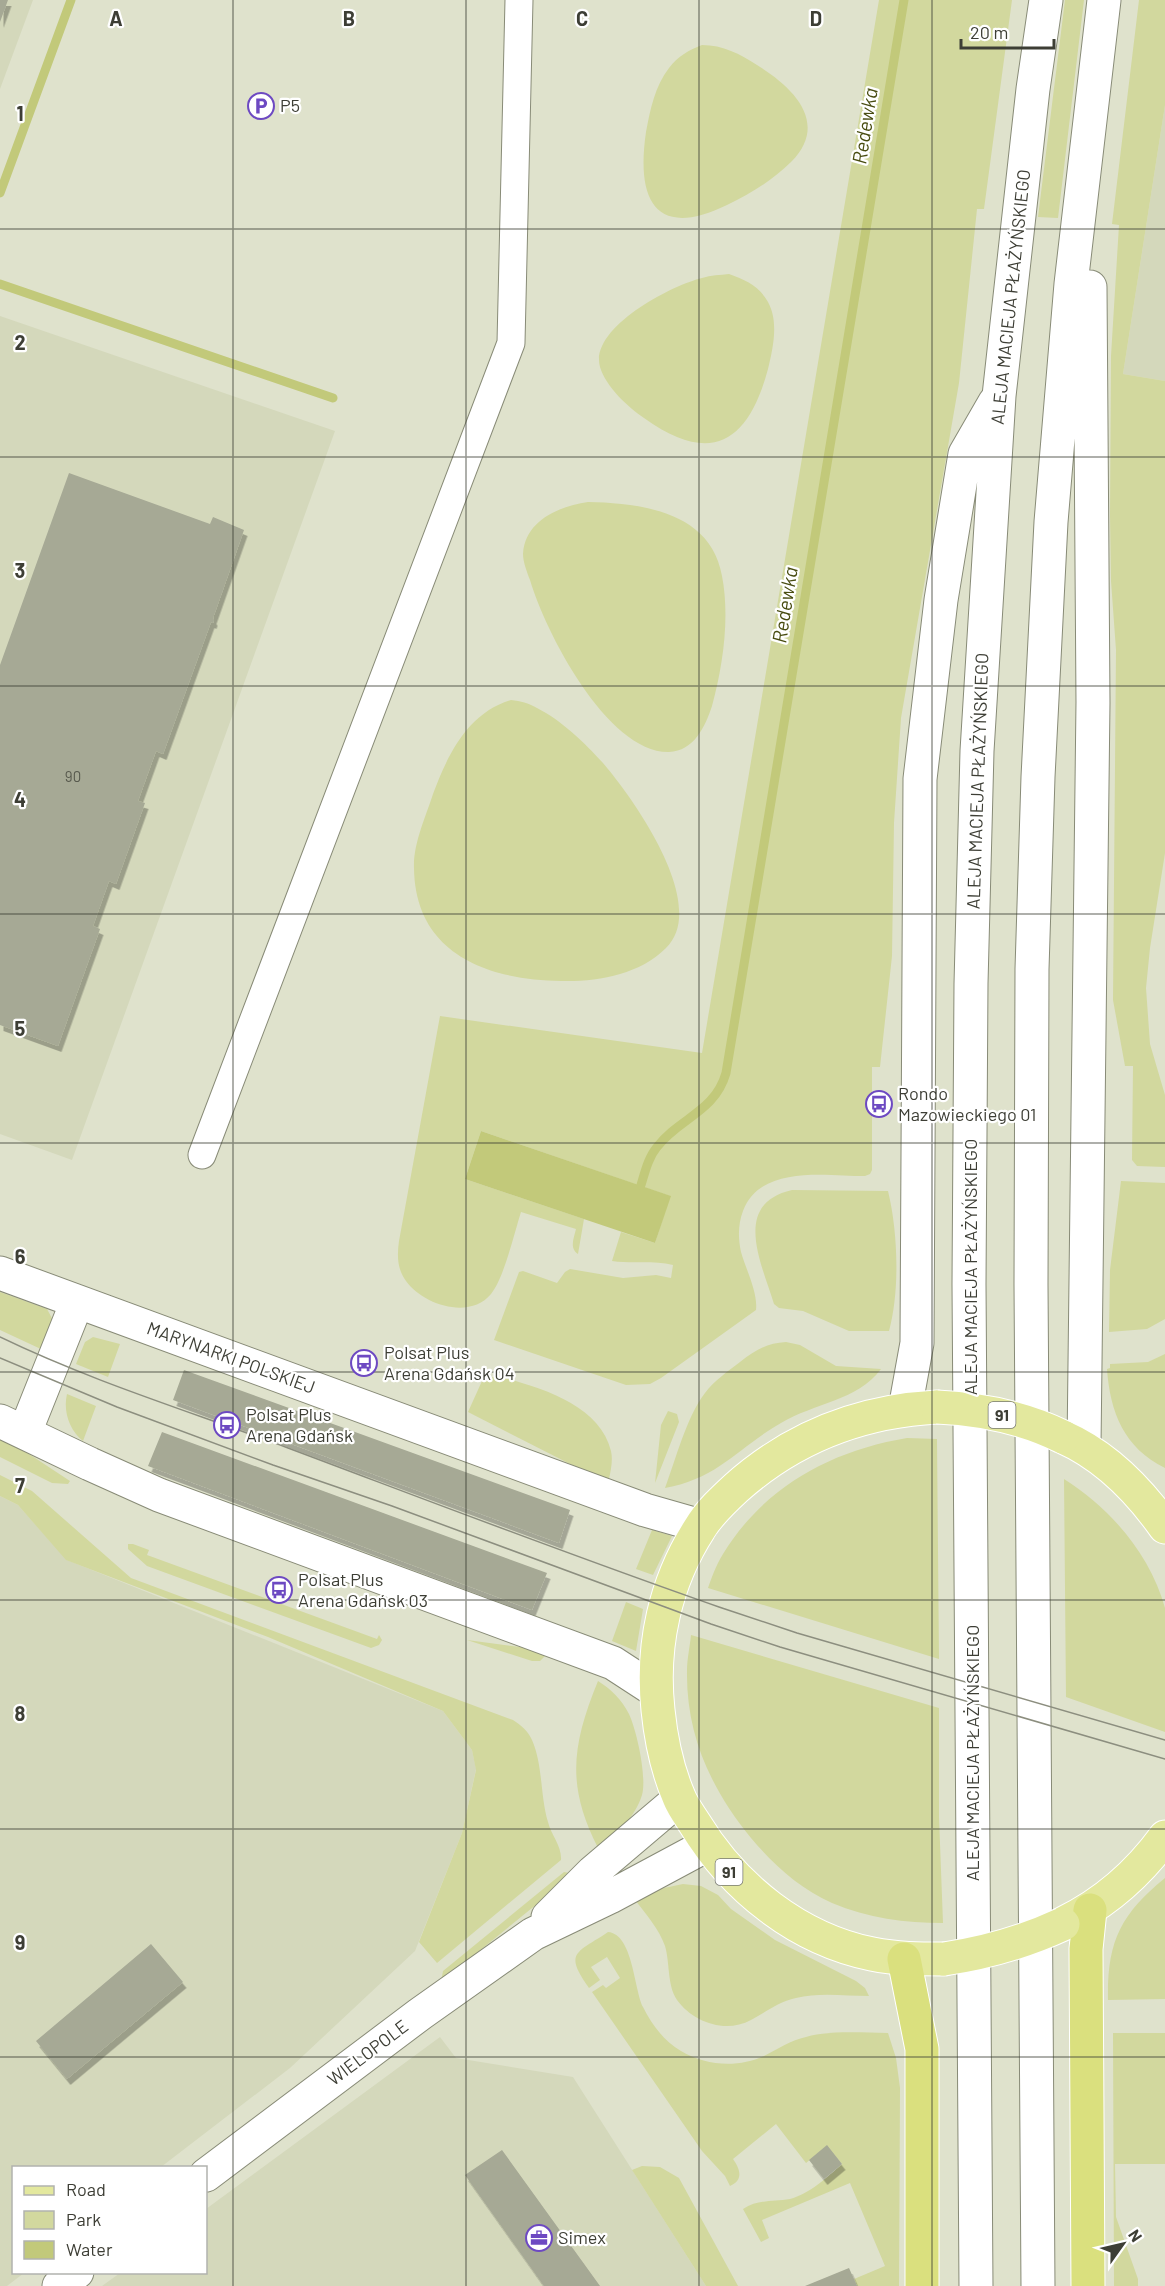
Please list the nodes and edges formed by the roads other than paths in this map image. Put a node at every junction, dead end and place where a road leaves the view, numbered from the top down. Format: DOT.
graph roads {
  1 [pos="519,0"];
  2 [pos="1046,0"];
  3 [pos="1104,0"];
  4 [pos="1085,154"];
  5 [pos="999,396"];
  6 [pos="202,1155"];
  7 [pos="0,1273"];
  8 [pos="77,1302"];
  9 [pos="905,1409"];
  10 [pos="12,1426"];
  11 [pos="1074,1441"];
  12 [pos="1160,1512"];
  13 [pos="701,1526"];
  14 [pos="656,1691"];
  15 [pos="680,1799"];
  16 [pos="1165,1837"];
  17 [pos="707,1845"];
  18 [pos="1076,1917"];
  19 [pos="532,1934"];
  20 [pos="904,1959"];
  21 [pos="207,2174"];
  22 [pos="74,2274"];
  23 [pos="59,2286"];
  24 [pos="921,2286"];
  25 [pos="976,2286"];
  26 [pos="1038,2286"];
  27 [pos="1088,2286"];
  1 -- 6 [label="street"];
  2 -- 5 [label="main road, ALEJA MACIEJA PŁAŻYŃSKIEGO"];
  3 -- 4 [label="main road"];
  4 -- 11 [label="main road"];
  4 -- 26 [label="main road"];
  5 -- 9 [label="main road"];
  5 -- 25 [label="main road, ALEJA MACIEJA PŁAŻYŃSKIEGO"];
  7 -- 8 [label="main road, MARYNARKI POLSKIEJ"];
  8 -- 10 [label="main road"];
  8 -- 13 [label="main road, MARYNARKI POLSKIEJ"];
  9 -- 11 [label="main road, 91, bridge"];
  9 -- 13 [label="main road, 91"];
  10 -- 14 [label="main road"];
  11 -- 12 [label="main road, 91"];
  13 -- 14 [label="main road, 91"];
  14 -- 15 [label="main road, 91"];
  15 -- 17 [label="main road, 91"];
  15 -- 19 [label="main road, WIELOPOLE"];
  16 -- 18 [label="main road, 91"];
  17 -- 19 [label="main road, WIELOPOLE"];
  17 -- 20 [label="main road, 91"];
  18 -- 20 [label="main road, 91, bridge"];
  18 -- 27 [label="highway"];
  19 -- 21 [label="main road, WIELOPOLE"];
  20 -- 24 [label="highway"];
  22 -- 23 [label="main road"];
}
